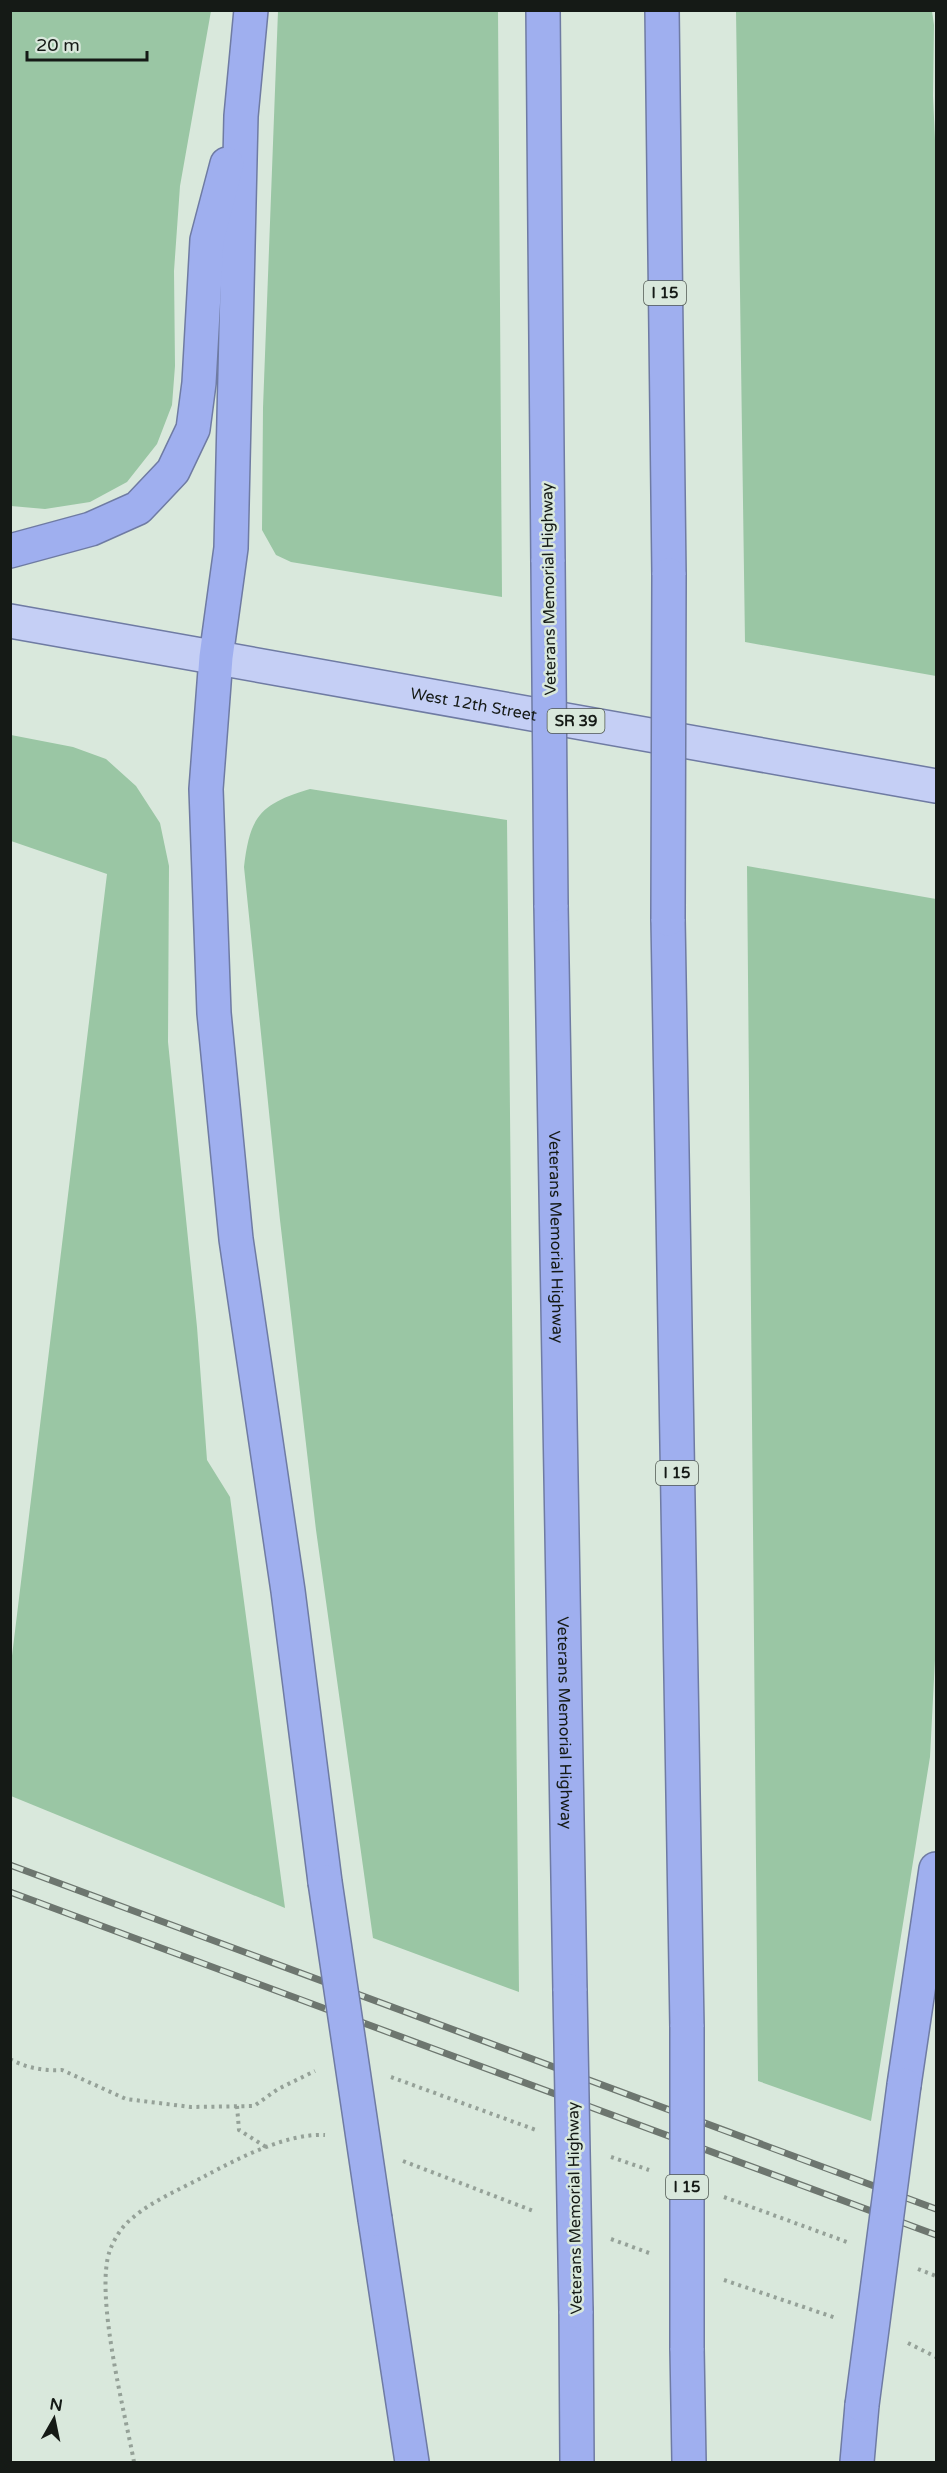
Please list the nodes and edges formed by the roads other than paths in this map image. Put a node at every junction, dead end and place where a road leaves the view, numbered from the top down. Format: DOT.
graph roads {
  1 [pos="251,10"];
  2 [pos="543,10"];
  3 [pos="662,10"];
  4 [pos="241,116"];
  5 [pos="10,551"];
  6 [pos="10,621"];
  7 [pos="216,657"];
  8 [pos="936,786"];
  9 [pos="936,1869"];
  10 [pos="412,2463"];
  11 [pos="577,2463"];
  12 [pos="689,2463"];
  13 [pos="857,2463"];
  1 -- 4 [label="highway"];
  2 -- 11 [label="highway, Veterans Memorial Highway, bridge"];
  3 -- 12 [label="highway, I 15, bridge"];
  4 -- 5 [label="highway"];
  4 -- 7 [label="highway"];
  6 -- 7 [label="main road, West 12th Street / SR 39"];
  7 -- 8 [label="main road, West 12th Street / SR 39"];
  7 -- 10 [label="highway, bridge"];
  9 -- 13 [label="highway, bridge"];
}
